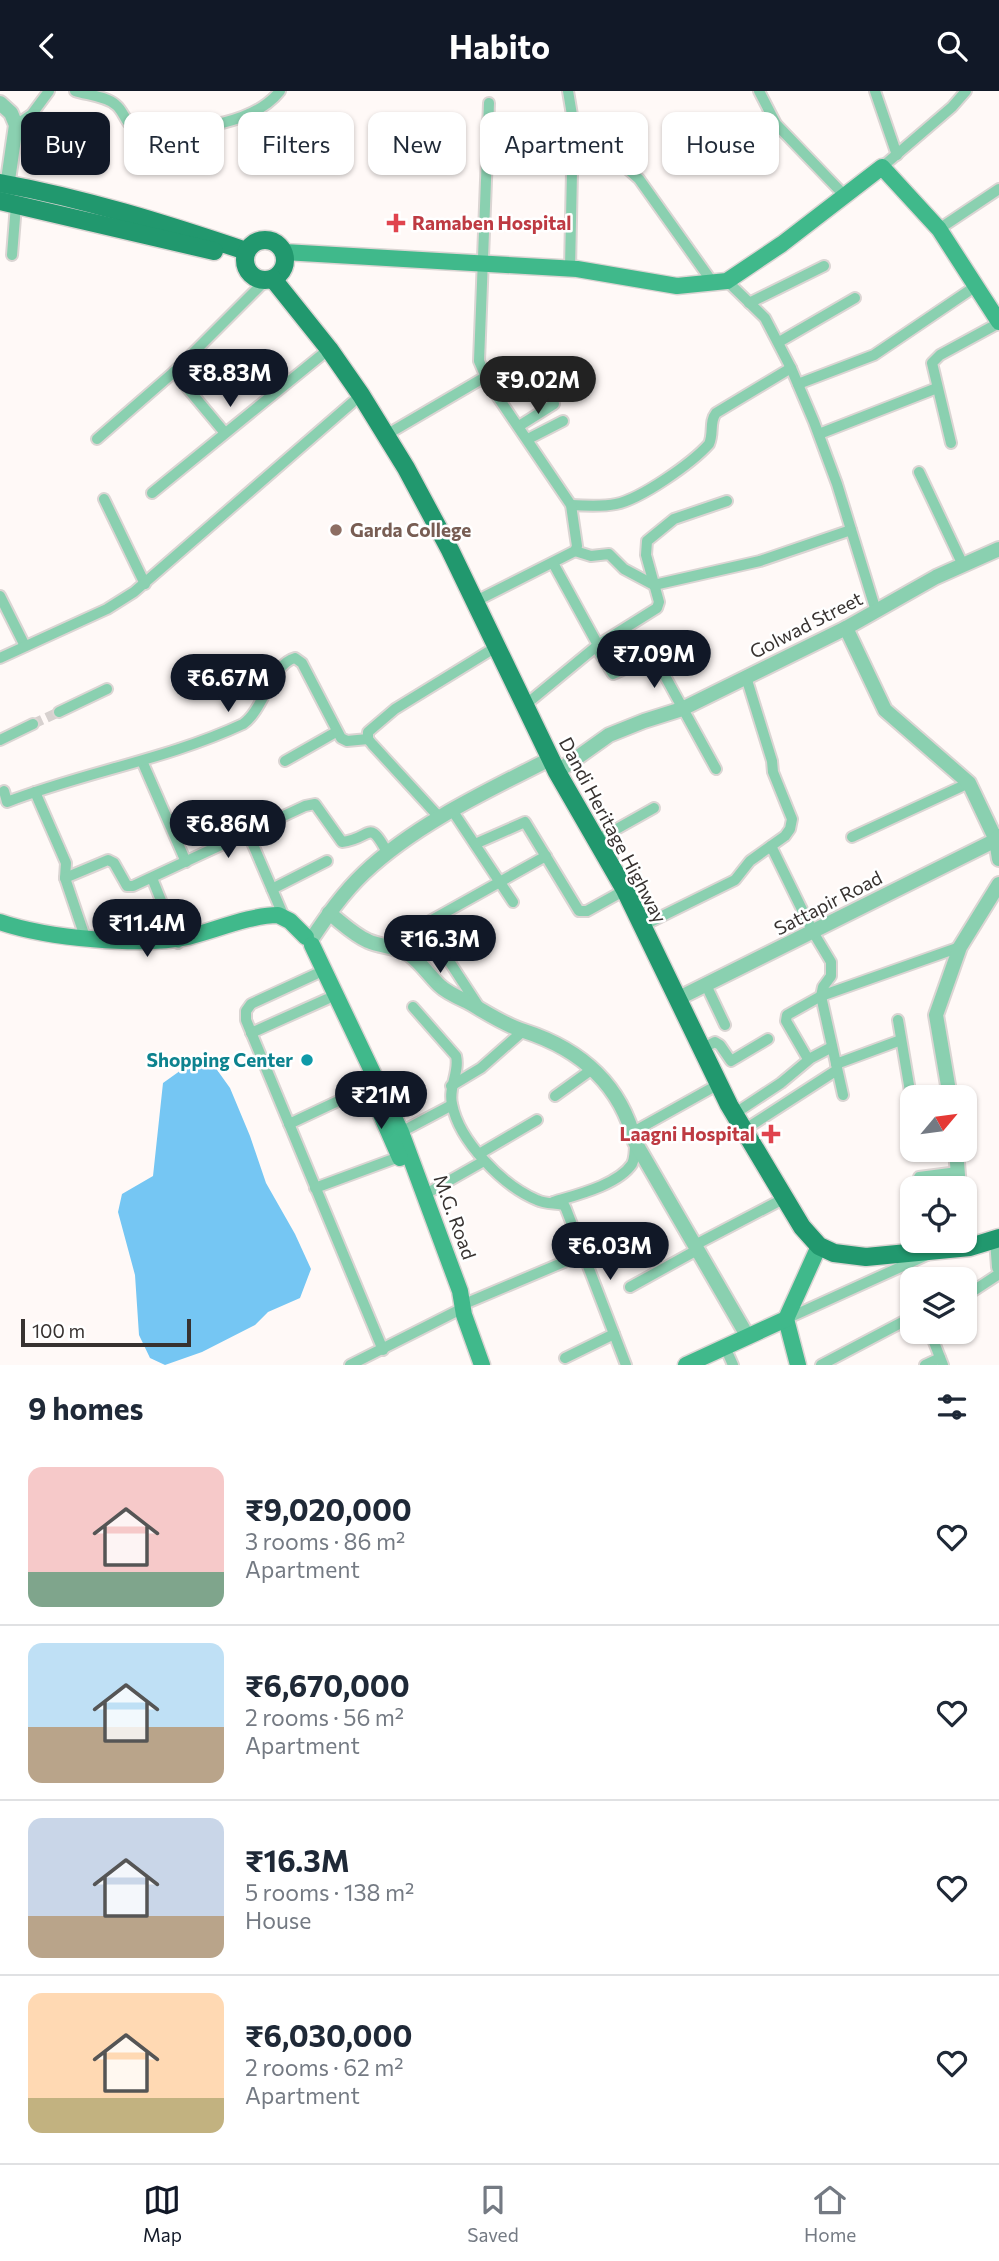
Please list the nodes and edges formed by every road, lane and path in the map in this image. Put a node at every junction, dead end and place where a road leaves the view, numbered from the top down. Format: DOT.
graph roads {
  1 [pos="49,91"];
  2 [pos="75,91"];
  3 [pos="280,91"];
  4 [pos="568,91"];
  5 [pos="760,91"];
  6 [pos="875,91"];
  7 [pos="966,91"];
  8 [pos="0,103"];
  9 [pos="489,103"];
  10 [pos="572,112"];
  11 [pos="16,125"];
  12 [pos="897,155"];
  13 [pos="883,167"];
  14 [pos="572,175"];
  15 [pos="634,175"];
  16 [pos="4,184"];
  17 [pos="999,189"];
  18 [pos="845,196"];
  19 [pos="6,203"];
  20 [pos="939,229"];
  21 [pos="284,252"];
  22 [pos="12,255"];
  23 [pos="245,255"];
  24 [pos="485,263"];
  25 [pos="824,266"];
  26 [pos="570,269"];
  27 [pos="270,280"];
  28 [pos="720,282"];
  29 [pos="976,286"];
  30 [pos="855,298"];
  31 [pos="749,303"];
  32 [pos="999,322"];
  33 [pos="779,342"];
  34 [pos="328,349"];
  35 [pos="791,368"];
  36 [pos="174,372"];
  37 [pos="485,377"];
  38 [pos="798,384"];
  39 [pos="937,388"];
  40 [pos="361,395"];
  41 [pos="554,404"];
  42 [pos="563,421"];
  43 [pos="519,426"];
  44 [pos="225,433"];
  45 [pos="819,434"];
  46 [pos="386,435"];
  47 [pos="97,439"];
  48 [pos="528,439"];
  49 [pos="951,443"];
  50 [pos="919,472"];
  51 [pos="152,493"];
  52 [pos="104,499"];
  53 [pos="727,501"];
  54 [pos="571,505"];
  55 [pos="851,530"];
  56 [pos="999,549"];
  57 [pos="575,551"];
  58 [pos="553,563"];
  59 [pos="962,565"];
  60 [pos="145,584"];
  61 [pos="654,585"];
  62 [pos="0,596"];
  63 [pos="474,602"];
  64 [pos="876,611"];
  65 [pos="846,628"];
  66 [pos="25,646"];
  67 [pos="597,646"];
  68 [pos="496,647"];
  69 [pos="674,647"];
  70 [pos="654,656"];
  71 [pos="0,658"];
  72 [pos="746,677"];
  73 [pos="107,689"];
  74 [pos="524,706"];
  75 [pos="682,709"];
  76 [pos="59,712"];
  77 [pos="33,724"];
  78 [pos="336,732"];
  79 [pos="368,739"];
  80 [pos="0,740"];
  81 [pos="142,761"];
  82 [pos="285,761"];
  83 [pos="554,765"];
  84 [pos="716,769"];
  85 [pos="969,783"];
  86 [pos="1,788"];
  87 [pos="35,792"];
  88 [pos="654,808"];
  89 [pos="446,814"];
  90 [pos="248,833"];
  91 [pos="852,837"];
  92 [pos="998,838"];
  93 [pos="597,841"];
  94 [pos="475,844"];
  95 [pos="771,846"];
  96 [pos="388,854"];
  97 [pos="546,856"];
  98 [pos="999,859"];
  99 [pos="327,861"];
  100 [pos="186,862"];
  101 [pos="65,878"];
  102 [pos="152,878"];
  103 [pos="501,883"];
  104 [pos="999,884"];
  105 [pos="272,889"];
  106 [pos="625,890"];
  107 [pos="513,902"];
  108 [pos="329,913"];
  109 [pos="284,917"];
  110 [pos="0,922"];
  111 [pos="261,922"];
  112 [pos="425,924"];
  113 [pos="642,926"];
  114 [pos="0,930"];
  115 [pos="813,932"];
  116 [pos="85,937"];
  117 [pos="178,942"];
  118 [pos="306,943"];
  119 [pos="387,945"];
  120 [pos="960,947"];
  121 [pos="316,974"];
  122 [pos="706,985"];
  123 [pos="821,996"];
  124 [pos="327,999"];
  125 [pos="677,999"];
  126 [pos="413,1007"];
  127 [pos="481,1010"];
  128 [pos="898,1020"];
  129 [pos="725,1025"];
  130 [pos="523,1031"];
  131 [pos="251,1033"];
  132 [pos="768,1039"];
  133 [pos="901,1040"];
  134 [pos="832,1047"];
  135 [pos="701,1049"];
  136 [pos="808,1059"];
  137 [pos="836,1067"];
  138 [pos="591,1070"];
  139 [pos="719,1084"];
  140 [pos="909,1085"];
  141 [pos="948,1085"];
  142 [pos="451,1086"];
  143 [pos="368,1087"];
  144 [pos="843,1095"];
  145 [pos="555,1096"];
  146 [pos="452,1105"];
  147 [pos="734,1114"];
  148 [pos="537,1121"];
  149 [pos="289,1124"];
  150 [pos="744,1131"];
  151 [pos="401,1132"];
  152 [pos="634,1137"];
  153 [pos="399,1157"];
  154 [pos="481,1157"];
  155 [pos="957,1162"];
  156 [pos="958,1172"];
  157 [pos="927,1176"];
  158 [pos="958,1176"];
  159 [pos="316,1188"];
  160 [pos="424,1195"];
  161 [pos="785,1198"];
  162 [pos="551,1203"];
  163 [pos="998,1239"];
  164 [pos="977,1245"];
  165 [pos="819,1246"];
  166 [pos="696,1247"];
  167 [pos="908,1253"];
  168 [pos="932,1253"];
  169 [pos="583,1254"];
  170 [pos="999,1266"];
  171 [pos="999,1274"];
  172 [pos="630,1287"];
  173 [pos="977,1288"];
  174 [pos="462,1310"];
  175 [pos="786,1319"];
  176 [pos="900,1323"];
  177 [pos="614,1334"];
  178 [pos="748,1337"];
  179 [pos="935,1344"];
  180 [pos="725,1347"];
  181 [pos="383,1349"];
  182 [pos="565,1358"];
  183 [pos="941,1361"];
  184 [pos="350,1365"];
  185 [pos="482,1365"];
  186 [pos="626,1365"];
  187 [pos="686,1365"];
  188 [pos="733,1365"];
  189 [pos="798,1365"];
  190 [pos="821,1365"];
  191 [pos="925,1365"];
  1 -- 11 [label="street"];
  2 -- 3 [label="street"];
  4 -- 10 [label="street"];
  5 -- 18 [label="street"];
  6 -- 12 [label="street"];
  7 -- 12 [label="street"];
  8 -- 11 [label="street"];
  9 -- 24 [label="street"];
  11 -- 16 [label="street"];
  12 -- 13 [label="street"];
  13 -- 18 [label="main road"];
  13 -- 20 [label="main road"];
  14 -- 26 [label="street"];
  15 -- 28 [label="street"];
  16 -- 19 [label="street"];
  16 -- 23 [label="highway"];
  17 -- 20 [label="street"];
  18 -- 28 [label="main road"];
  19 -- 22 [label="street"];
  19 -- 23 [label="highway"];
  20 -- 29 [label="main road"];
  21 -- 23 [label="highway"];
  21 -- 24 [label="main road"];
  21 -- 27 [label="highway"];
  23 -- 27 [label="highway"];
  24 -- 26 [label="main road"];
  24 -- 37 [label="street"];
  25 -- 31 [label="street"];
  26 -- 28 [label="main road"];
  27 -- 34 [label="highway, Dandi Heritage Highway"];
  27 -- 36 [label="street"];
  28 -- 31 [label="street"];
  29 -- 32 [label="main road"];
  29 -- 38 [label="street"];
  30 -- 33 [label="street"];
  31 -- 33 [label="street"];
  32 -- 39 [label="street"];
  33 -- 35 [label="street"];
  34 -- 40 [label="highway, Dandi Heritage Highway"];
  34 -- 44 [label="street"];
  35 -- 38 [label="street"];
  35 -- 54 [label="street"];
  36 -- 44 [label="street"];
  36 -- 47 [label="street"];
  37 -- 43 [label="street"];
  37 -- 46 [label="street"];
  38 -- 45 [label="street"];
  39 -- 45 [label="street"];
  39 -- 49 [label="street"];
  40 -- 46 [label="highway, Dandi Heritage Highway"];
  40 -- 60 [label="street"];
  41 -- 43 [label="street"];
  42 -- 48 [label="street"];
  43 -- 48 [label="street"];
  44 -- 51 [label="street"];
  45 -- 55 [label="street"];
  46 -- 63 [label="highway, Dandi Heritage Highway"];
  48 -- 54 [label="street"];
  50 -- 59 [label="street"];
  52 -- 60 [label="street"];
  53 -- 61 [label="street"];
  54 -- 57 [label="street"];
  55 -- 61 [label="street"];
  55 -- 64 [label="street"];
  56 -- 59 [label="street, Golwad Street"];
  57 -- 58 [label="street"];
  57 -- 61 [label="street"];
  58 -- 63 [label="street"];
  58 -- 67 [label="street"];
  59 -- 64 [label="street, Golwad Street"];
  60 -- 66 [label="street"];
  61 -- 67 [label="street"];
  62 -- 66 [label="street"];
  63 -- 68 [label="highway, Dandi Heritage Highway"];
  64 -- 65 [label="street, Golwad Street"];
  65 -- 72 [label="street, Golwad Street"];
  65 -- 85 [label="street"];
  66 -- 71 [label="street"];
  67 -- 70 [label="street"];
  67 -- 74 [label="street"];
  68 -- 74 [label="highway, Dandi Heritage Highway"];
  68 -- 79 [label="street"];
  69 -- 70 [label="street"];
  70 -- 75 [label="street"];
  72 -- 75 [label="street, Golwad Street"];
  72 -- 95 [label="street"];
  73 -- 76 [label="street"];
  74 -- 83 [label="highway, Dandi Heritage Highway"];
  75 -- 83 [label="street, Golwad Street"];
  75 -- 84 [label="street"];
  77 -- 80 [label="street"];
  78 -- 79 [label="street"];
  78 -- 81 [label="street"];
  78 -- 82 [label="street"];
  79 -- 89 [label="street"];
  81 -- 87 [label="street"];
  81 -- 100 [label="street"];
  83 -- 89 [label="street, Golwad Street"];
  83 -- 93 [label="highway, Dandi Heritage Highway"];
  85 -- 91 [label="street"];
  85 -- 92 [label="street"];
  86 -- 87 [label="street"];
  87 -- 101 [label="street"];
  88 -- 93 [label="street"];
  89 -- 94 [label="street"];
  89 -- 96 [label="street, Golwad Street"];
  90 -- 96 [label="street"];
  90 -- 100 [label="street"];
  90 -- 105 [label="street"];
  92 -- 98 [label="street"];
  92 -- 115 [label="street, Sattapir Road"];
  93 -- 106 [label="highway, Dandi Heritage Highway"];
  94 -- 97 [label="street"];
  94 -- 103 [label="street"];
  95 -- 113 [label="street"];
  95 -- 115 [label="street"];
  96 -- 108 [label="street, Golwad Street"];
  97 -- 103 [label="street"];
  97 -- 106 [label="street"];
  99 -- 105 [label="street"];
  100 -- 102 [label="street"];
  101 -- 102 [label="street"];
  101 -- 116 [label="street"];
  102 -- 117 [label="street"];
  103 -- 107 [label="street"];
  103 -- 112 [label="street"];
  104 -- 120 [label="street"];
  105 -- 109 [label="street"];
  106 -- 113 [label="highway, Dandi Heritage Highway"];
  108 -- 118 [label="street, Golwad Street"];
  108 -- 119 [label="street"];
  109 -- 111 [label="main road"];
  109 -- 118 [label="main road, M.G. Road"];
  110 -- 116 [label="main road"];
  111 -- 117 [label="main road"];
  111 -- 118 [label="main road"];
  112 -- 119 [label="street"];
  112 -- 127 [label="street"];
  113 -- 125 [label="highway, Dandi Heritage Highway"];
  114 -- 117 [label="main road"];
  115 -- 122 [label="street, Sattapir Road"];
  115 -- 123 [label="street"];
  116 -- 117 [label="main road"];
  118 -- 121 [label="main road, M.G. Road"];
  118 -- 151 [label="main road, M.G. Road"];
  119 -- 127 [label="street"];
  120 -- 123 [label="street"];
  120 -- 141 [label="street"];
  121 -- 124 [label="main road, M.G. Road"];
  121 -- 131 [label="street"];
  122 -- 125 [label="street, Sattapir Road"];
  122 -- 129 [label="street"];
  123 -- 134 [label="street"];
  123 -- 136 [label="street"];
  124 -- 131 [label="street"];
  124 -- 143 [label="main road, M.G. Road"];
  125 -- 135 [label="highway, Dandi Heritage Highway"];
  126 -- 142 [label="street"];
  127 -- 130 [label="street"];
  128 -- 133 [label="street"];
  130 -- 138 [label="street"];
  130 -- 142 [label="street"];
  131 -- 149 [label="street"];
  132 -- 135 [label="street"];
  133 -- 137 [label="street"];
  133 -- 140 [label="street"];
  134 -- 136 [label="street"];
  134 -- 137 [label="street"];
  135 -- 139 [label="highway, Dandi Heritage Highway"];
  136 -- 147 [label="street"];
  137 -- 144 [label="street"];
  137 -- 150 [label="street"];
  138 -- 145 [label="street"];
  138 -- 152 [label="street"];
  139 -- 147 [label="highway, Dandi Heritage Highway"];
  139 -- 152 [label="street"];
  142 -- 146 [label="street"];
  143 -- 149 [label="street"];
  143 -- 153 [label="main road, M.G. Road"];
  146 -- 151 [label="street"];
  146 -- 154 [label="street"];
  147 -- 150 [label="highway, Dandi Heritage Highway"];
  148 -- 154 [label="street"];
  149 -- 159 [label="street"];
  150 -- 161 [label="highway, Dandi Heritage Highway"];
  151 -- 160 [label="main road, M.G. Road"];
  152 -- 162 [label="street"];
  152 -- 166 [label="street"];
  153 -- 159 [label="street"];
  153 -- 174 [label="main road, M.G. Road"];
  154 -- 160 [label="street"];
  154 -- 162 [label="street"];
  155 -- 156 [label="street"];
  156 -- 157 [label="street"];
  156 -- 158 [label="street"];
  159 -- 181 [label="street"];
  160 -- 174 [label="main road, M.G. Road"];
  161 -- 165 [label="highway, Dandi Heritage Highway"];
  161 -- 166 [label="street"];
  162 -- 169 [label="street"];
  163 -- 164 [label="highway"];
  163 -- 170 [label="street"];
  165 -- 167 [label="highway"];
  165 -- 175 [label="main road"];
  166 -- 172 [label="street"];
  166 -- 178 [label="street"];
  168 -- 175 [label="street"];
  169 -- 174 [label="street"];
  169 -- 177 [label="street"];
  171 -- 173 [label="street"];
  174 -- 181 [label="street"];
  174 -- 185 [label="main road, M.G. Road"];
  175 -- 178 [label="main road"];
  175 -- 189 [label="main road"];
  176 -- 190 [label="street"];
  177 -- 182 [label="street"];
  177 -- 186 [label="street"];
  178 -- 180 [label="main road"];
  179 -- 183 [label="street"];
  180 -- 187 [label="main road"];
  180 -- 188 [label="street"];
  181 -- 184 [label="street"];
  183 -- 191 [label="street"];
}
